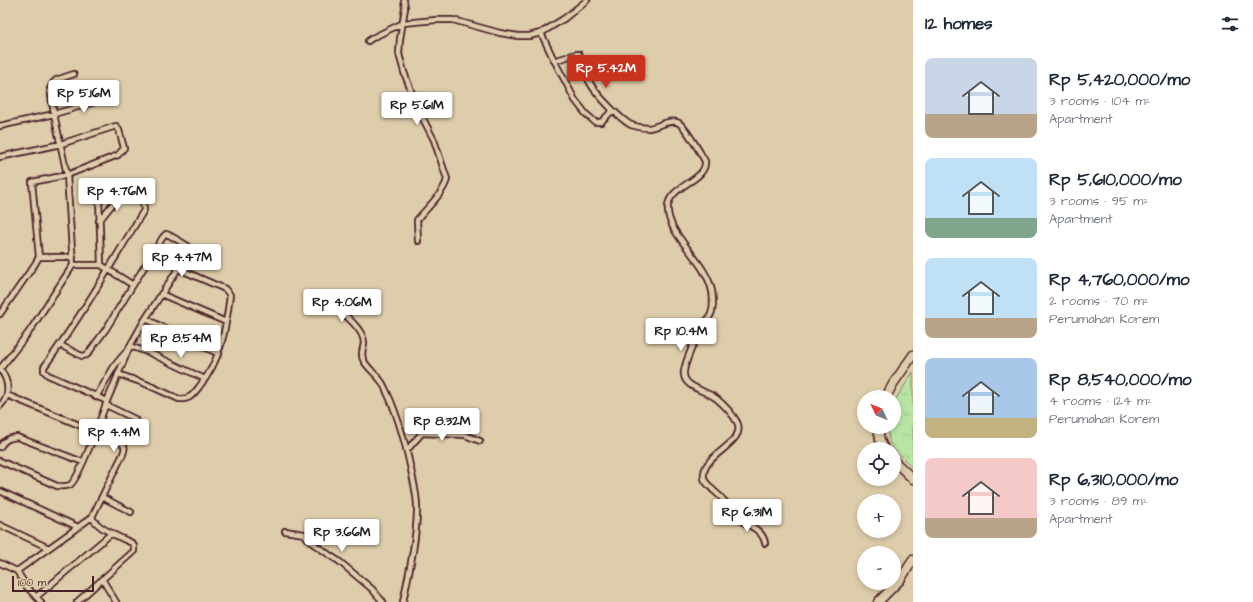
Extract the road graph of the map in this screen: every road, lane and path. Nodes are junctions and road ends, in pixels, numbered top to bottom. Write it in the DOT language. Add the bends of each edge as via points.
graph roads {
  1 [pos="404,0"];
  2 [pos="587,0"];
  3 [pos="403,23"];
  4 [pos="541,33"];
  5 [pos="368,41"];
  6 [pos="554,60"];
  7 [pos="74,74"];
  8 [pos="109,98"];
  9 [pos="613,110"];
  10 [pos="54,114"];
  11 [pos="0,126"];
  12 [pos="61,144"];
  13 [pos="0,157"];
  14 [pos="67,175"];
  15 [pos="122,189"];
  16 [pos="138,196"];
  17 [pos="99,221"];
  18 [pos="418,241"];
  19 [pos="189,252"];
  20 [pos="39,257"];
  21 [pos="73,257"];
  22 [pos="206,257"];
  23 [pos="73,265"];
  24 [pos="101,265"];
  25 [pos="109,269"];
  26 [pos="179,269"];
  27 [pos="133,285"];
  28 [pos="162,294"];
  29 [pos="334,308"];
  30 [pos="0,314"];
  31 [pos="146,319"];
  32 [pos="226,322"];
  33 [pos="60,345"];
  34 [pos="129,347"];
  35 [pos="219,354"];
  36 [pos="913,355"];
  37 [pos="0,369"];
  38 [pos="118,374"];
  39 [pos="205,379"];
  40 [pos="890,390"];
  41 [pos="7,395"];
  42 [pos="96,397"];
  43 [pos="106,403"];
  44 [pos="0,406"];
  45 [pos="460,414"];
  46 [pos="135,419"];
  47 [pos="95,432"];
  48 [pos="422,433"];
  49 [pos="480,441"];
  50 [pos="0,447"];
  51 [pos="407,450"];
  52 [pos="0,461"];
  53 [pos="83,462"];
  54 [pos="901,468"];
  55 [pos="913,479"];
  56 [pos="0,491"];
  57 [pos="102,497"];
  58 [pos="131,512"];
  59 [pos="92,517"];
  60 [pos="0,525"];
  61 [pos="78,527"];
  62 [pos="285,531"];
  63 [pos="112,533"];
  64 [pos="765,543"];
  65 [pos="50,548"];
  66 [pos="913,560"];
  67 [pos="0,563"];
  68 [pos="17,571"];
  69 [pos="102,579"];
  70 [pos="36,597"];
  71 [pos="83,597"];
  72 [pos="41,602"];
  73 [pos="77,602"];
  74 [pos="86,602"];
  75 [pos="116,602"];
  76 [pos="383,602"];
  77 [pos="403,602"];
  78 [pos="878,602"];
  1 -- 3 [label="street" via="406,8"];
  2 -- 4 [label="street"];
  3 -- 4 [label="street" via="453,20 500,33 529,36"];
  3 -- 5 [label="street"];
  3 -- 18 [label="street" via="399,54 404,72 418,109 434,140 447,180 441,192 417,220"];
  4 -- 6 [label="street"];
  6 -- 9 [label="street" via="579,54 590,82"];
  6 -- 9 [label="street" via="574,100 595,122 601,122"];
  7 -- 10 [label="street" via="56,80 51,85"];
  8 -- 10 [label="street"];
  9 -- 64 [label="street" via="638,127 649,128 673,121 678,123 685,129 705,161 706,166 703,170 675,193 668,205 672,225 707,276 713,301 710,316 688,357 684,376 690,385 717,399 737,422 735,438 710,460 705,468 704,477 738,518 761,533"];
  10 -- 11 [label="street"];
  10 -- 12 [label="street"];
  12 -- 13 [label="street"];
  12 -- 14 [label="street"];
  12 -- 14 [label="street" via="116,126 124,148 118,155"];
  14 -- 20 [label="street" via="32,182"];
  14 -- 21 [label="street"];
  15 -- 16 [label="street"];
  15 -- 16 [label="street" via="131,183 135,184"];
  15 -- 17 [label="street"];
  15 -- 17 [label="street" via="103,193 99,197"];
  16 -- 25 [label="street" via="143,202 144,210"];
  17 -- 24 [label="street"];
  19 -- 22 [label="street" via="202,258"];
  19 -- 26 [label="street"];
  19 -- 27 [label="street" via="188,246 166,234"];
  20 -- 21 [label="street"];
  20 -- 30 [label="street"];
  21 -- 23 [label="street"];
  23 -- 24 [label="street"];
  23 -- 37 [label="street" via="29,332"];
  24 -- 25 [label="street"];
  25 -- 27 [label="street"];
  25 -- 33 [label="street"];
  26 -- 28 [label="street"];
  26 -- 32 [label="street" via="227,291 230,295"];
  27 -- 33 [label="street" via="87,356"];
  28 -- 31 [label="street"];
  28 -- 32 [label="street"];
  29 -- 51 [label="street" via="345,314 364,340 362,359 377,375 389,396"];
  31 -- 34 [label="street"];
  31 -- 35 [label="street"];
  32 -- 35 [label="street"];
  33 -- 42 [label="street" via="44,368 46,374"];
  34 -- 38 [label="street"];
  34 -- 39 [label="street" via="150,353"];
  34 -- 42 [label="street" via="114,365"];
  35 -- 39 [label="street"];
  36 -- 40 [label="highway"];
  37 -- 41 [label="street" via="6,376"];
  38 -- 39 [label="street" via="184,400 193,394"];
  38 -- 43 [label="street"];
  41 -- 44 [label="street"];
  41 -- 47 [label="street"];
  42 -- 43 [label="street"];
  43 -- 46 [label="street"];
  43 -- 47 [label="street"];
  45 -- 48 [label="street" via="442,413"];
  47 -- 53 [label="street"];
  47 -- 57 [label="street" via="120,442 125,448"];
  48 -- 49 [label="street" via="469,436"];
  48 -- 51 [label="street"];
  50 -- 53 [label="street" via="7,438 17,437"];
  51 -- 77 [label="street" via="416,491 417,511 412,558"];
  52 -- 53 [label="street" via="57,486 66,486 73,482"];
  54 -- 55 [label="highway"];
  56 -- 61 [label="street"];
  57 -- 58 [label="street"];
  57 -- 59 [label="street"];
  59 -- 61 [label="street"];
  59 -- 63 [label="street" via="96,523"];
  60 -- 65 [label="street"];
  61 -- 65 [label="street"];
  62 -- 76 [label="street" via="304,534 372,589"];
  63 -- 69 [label="street" via="132,543 134,551"];
  63 -- 70 [label="street"];
  65 -- 68 [label="street"];
  66 -- 78 [label="highway" via="900,580"];
  67 -- 68 [label="street"];
  68 -- 70 [label="street"];
  69 -- 71 [label="street"];
  69 -- 75 [label="street"];
  70 -- 72 [label="street"];
  71 -- 73 [label="street"];
  71 -- 74 [label="street"];
}
